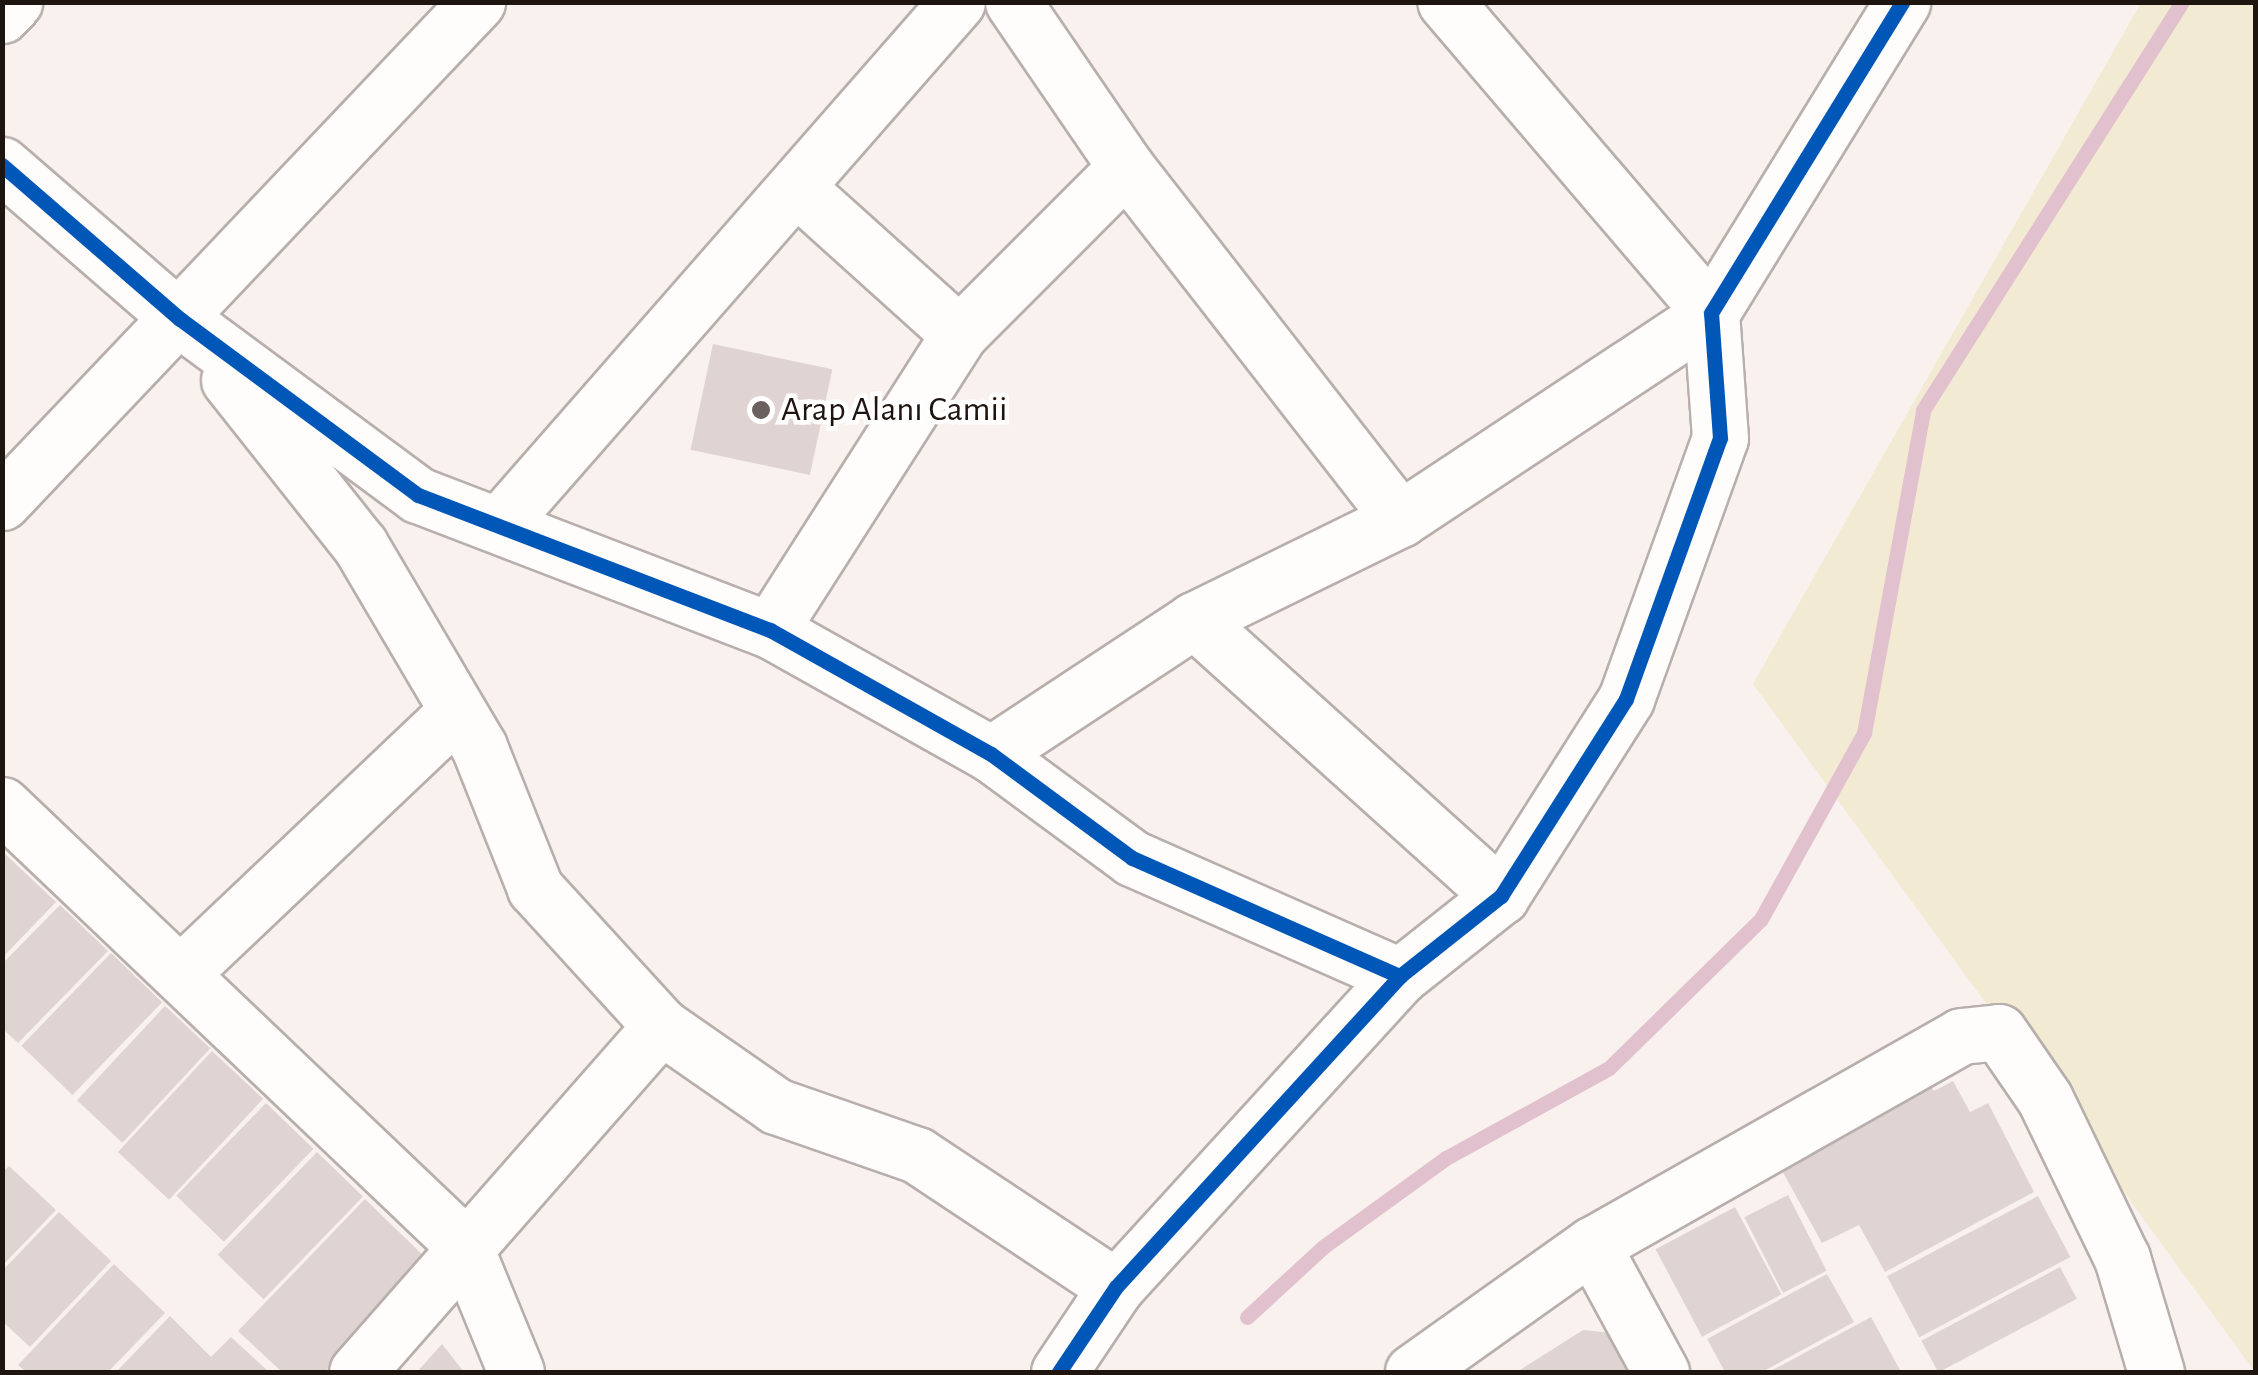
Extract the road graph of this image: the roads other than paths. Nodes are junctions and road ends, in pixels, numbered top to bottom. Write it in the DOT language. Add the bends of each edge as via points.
graph roads {
  1 [pos="14,2"];
  2 [pos="478,2"];
  3 [pos="957,2"];
  4 [pos="1013,2"];
  5 [pos="1445,2"];
  6 [pos="1902,2"];
  7 [pos="2,15"];
  8 [pos="2,165"];
  9 [pos="1126,167"];
  10 [pos="796,186"];
  11 [pos="1711,313"];
  12 [pos="180,319"];
  13 [pos="959,334"];
  14 [pos="2,502"];
  15 [pos="1400,519"];
  16 [pos="499,525"];
  17 [pos="1194,620"];
  18 [pos="770,630"];
  19 [pos="458,710"];
  20 [pos="991,754"];
  21 [pos="2,805"];
  22 [pos="1501,896"];
  23 [pos="180,974"];
  24 [pos="1400,976"];
  25 [pos="661,1026"];
  26 [pos="1592,1245"];
  27 [pos="464,1246"];
  28 [pos="1116,1287"];
  29 [pos="357,1372"];
  30 [pos="516,1372"];
  31 [pos="1059,1372"];
  32 [pos="1414,1372"];
  33 [pos="1661,1372"];
  34 [pos="2156,1372"];
  1 -- 7 [label="street"];
  2 -- 12 [label="street"];
  3 -- 10 [label="street"];
  4 -- 9 [label="street"];
  5 -- 11 [label="street"];
  6 -- 11 [label="street"];
  8 -- 12 [label="street"];
  9 -- 13 [label="street"];
  9 -- 15 [label="street"];
  10 -- 13 [label="street"];
  10 -- 16 [label="street"];
  11 -- 15 [label="street"];
  11 -- 22 [label="street" via="1720,438 1700,494 1626,699"];
  12 -- 14 [label="street"];
  12 -- 16 [label="street" via="418,496"];
  12 -- 19 [label="street" via="360,546"];
  13 -- 18 [label="street"];
  15 -- 17 [label="street"];
  16 -- 18 [label="street"];
  17 -- 20 [label="street"];
  17 -- 22 [label="street"];
  18 -- 20 [label="street"];
  19 -- 23 [label="street"];
  19 -- 25 [label="street" via="535,888"];
  20 -- 24 [label="street" via="1132,858"];
  21 -- 23 [label="street"];
  22 -- 24 [label="street"];
  23 -- 27 [label="street"];
  24 -- 28 [label="street"];
  25 -- 27 [label="street"];
  25 -- 28 [label="street" via="776,1106 917,1155"];
  26 -- 32 [label="street"];
  26 -- 33 [label="street"];
  26 -- 34 [label="street" via="1961,1036 1999,1032 2045,1098 2122,1258"];
  27 -- 29 [label="street"];
  27 -- 30 [label="street"];
  28 -- 31 [label="street"];
}
